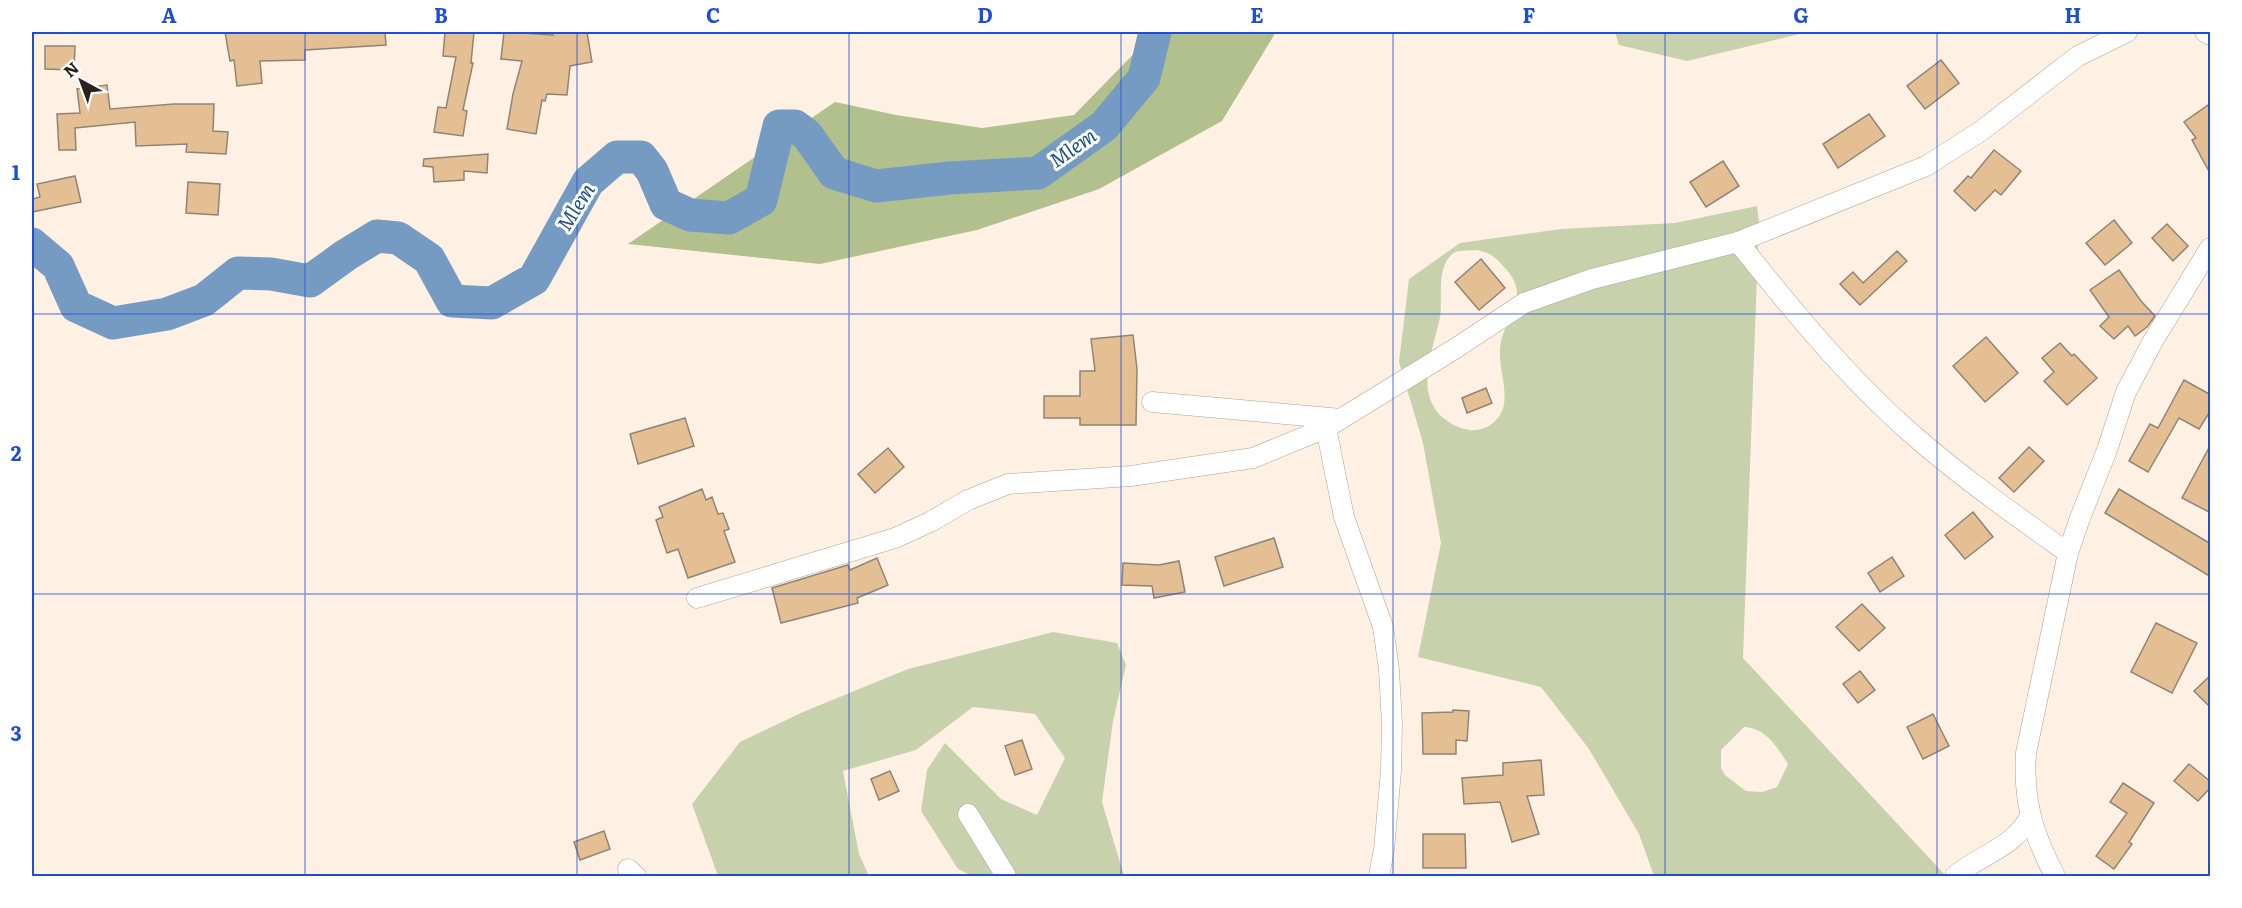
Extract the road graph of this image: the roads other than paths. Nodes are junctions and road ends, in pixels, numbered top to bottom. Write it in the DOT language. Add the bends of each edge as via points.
graph roads {
  1 [pos="2127,32"];
  2 [pos="2205,32"];
  3 [pos="2211,35"];
  4 [pos="1738,242"];
  5 [pos="2211,248"];
  6 [pos="1152,402"];
  7 [pos="1333,424"];
  8 [pos="2068,553"];
  9 [pos="698,598"];
  10 [pos="968,814"];
  11 [pos="2030,817"];
  12 [pos="1006,876"];
  13 [pos="1379,876"];
  14 [pos="1955,876"];
  15 [pos="2055,876"];
  1 -- 4 [label="street" via="2078,56 1981,131 1926,166"];
  2 -- 3 [label="street"];
  4 -- 7 [label="street" via="1592,279 1524,303"];
  4 -- 8 [label="street" via="1801,321 1912,434"];
  5 -- 8 [label="street" via="2126,392"];
  6 -- 7 [label="street"];
  7 -- 9 [label="street" via="1253,458 1131,476 1008,484 895,538"];
  7 -- 13 [label="street" via="1344,517 1383,627 1389,670 1391,771"];
  8 -- 11 [label="street" via="2026,753"];
  10 -- 12 [label="street"];
  11 -- 14 [label="street" via="2008,843"];
  11 -- 15 [label="street"];
}
